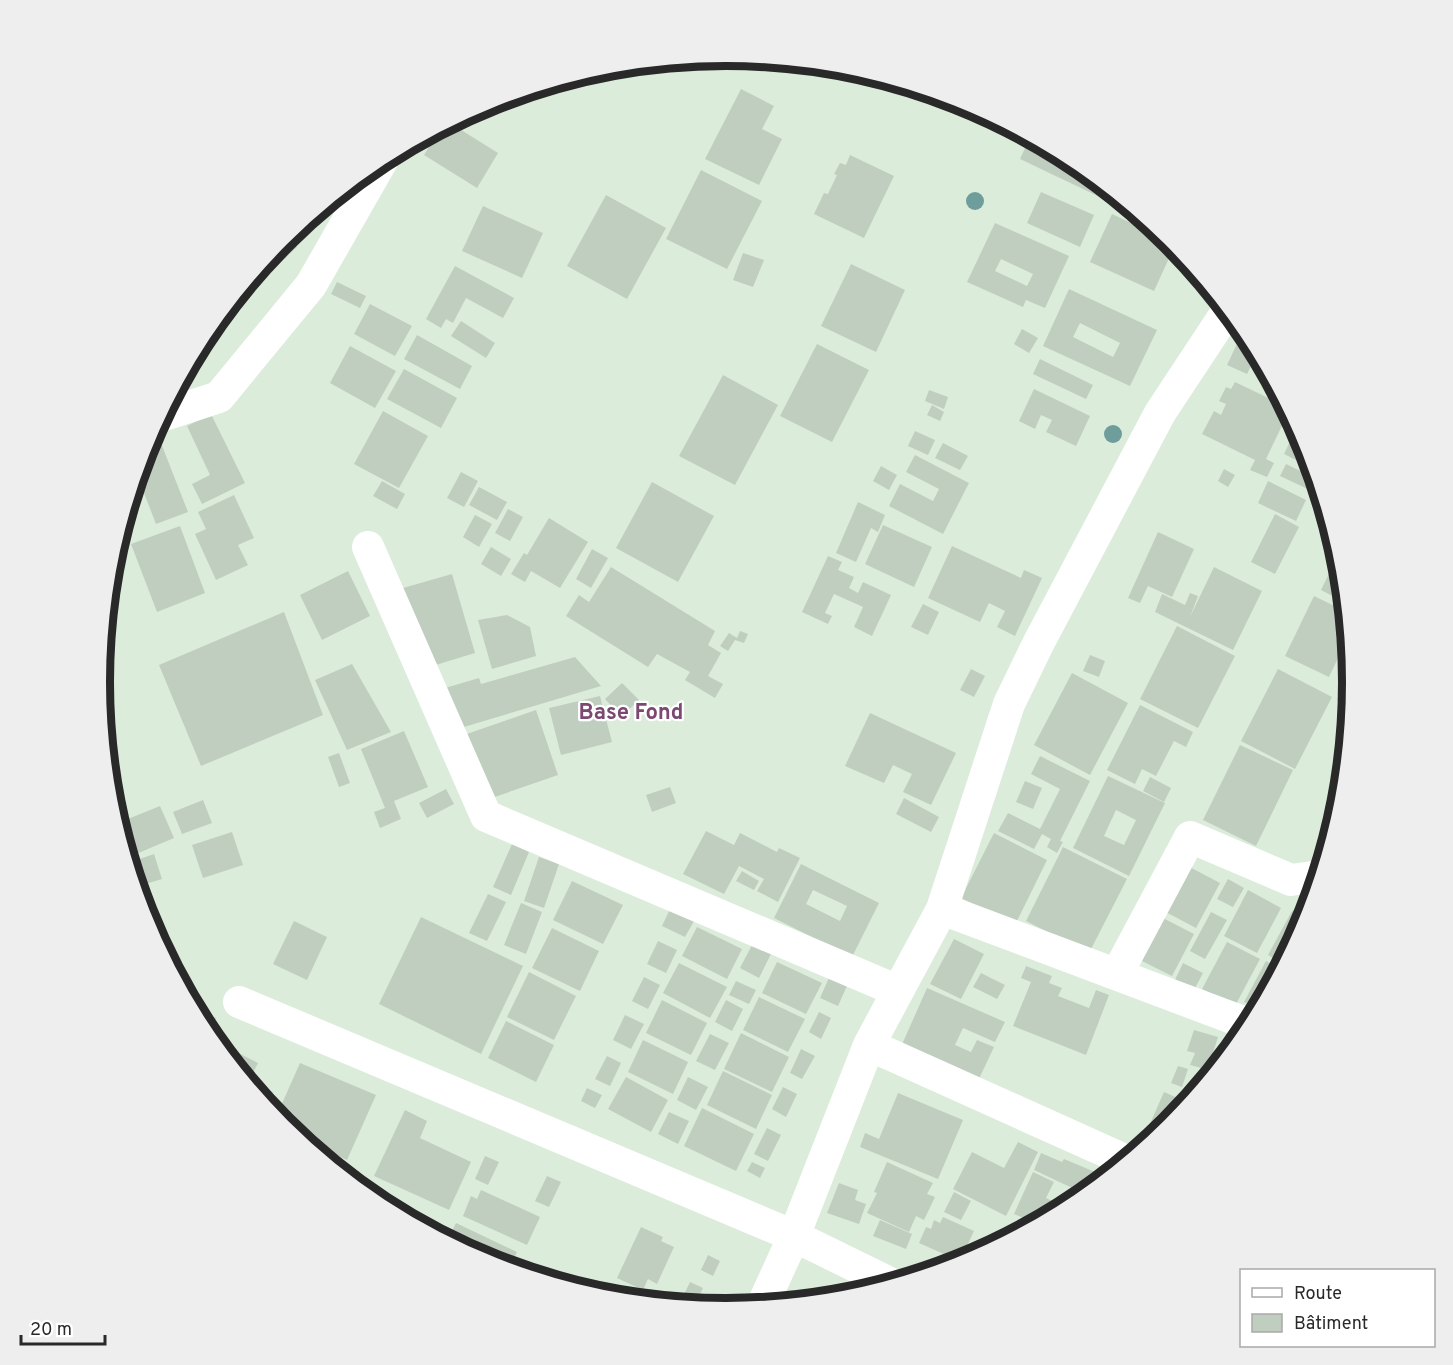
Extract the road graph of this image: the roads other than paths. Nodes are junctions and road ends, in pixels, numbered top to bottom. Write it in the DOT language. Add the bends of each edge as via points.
graph roads {
  1 [pos="372,178"];
  2 [pos="1223,317"];
  3 [pos="173,412"];
  4 [pos="368,547"];
  5 [pos="1311,877"];
  6 [pos="942,909"];
  7 [pos="1117,975"];
  8 [pos="898,991"];
  9 [pos="239,1002"];
  10 [pos="1242,1021"];
  11 [pos="869,1045"];
  12 [pos="1119,1158"];
  13 [pos="794,1236"];
  14 [pos="882,1279"];
  15 [pos="766,1298"];
  1 -- 3 [label="street" via="311,285 219,397"];
  2 -- 6 [label="street" via="1160,413 1009,704"];
  4 -- 8 [label="street" via="486,816"];
  5 -- 7 [label="street" via="1291,880 1190,837"];
  6 -- 7 [label="street"];
  6 -- 8 [label="street"];
  7 -- 10 [label="street"];
  8 -- 11 [label="street"];
  9 -- 13 [label="street"];
  11 -- 12 [label="street"];
  11 -- 13 [label="street"];
  13 -- 14 [label="street"];
  13 -- 15 [label="street"];
}
